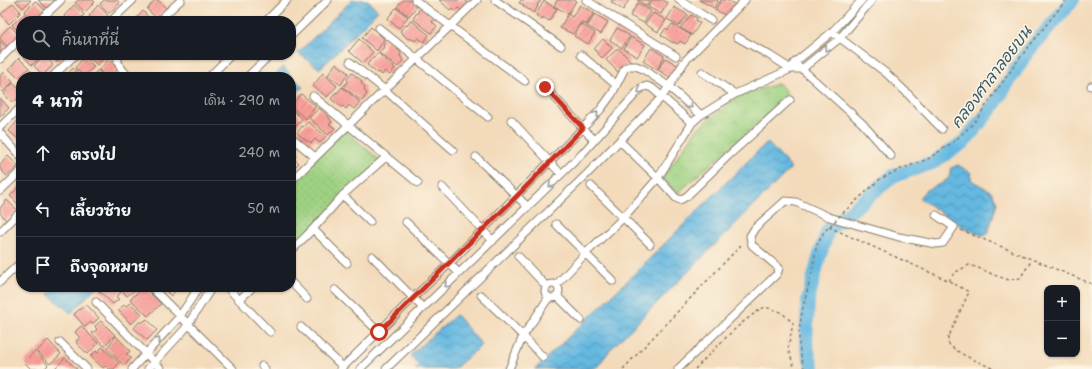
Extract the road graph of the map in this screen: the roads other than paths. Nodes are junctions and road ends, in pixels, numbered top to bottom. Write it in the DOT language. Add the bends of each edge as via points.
graph roads {
  1 [pos="61,0"];
  2 [pos="133,0"];
  3 [pos="181,0"];
  4 [pos="287,0"];
  5 [pos="328,0"];
  6 [pos="415,0"];
  7 [pos="477,0"];
  8 [pos="495,0"];
  9 [pos="586,0"];
  10 [pos="679,0"];
  11 [pos="745,0"];
  12 [pos="862,0"];
  13 [pos="872,0"];
  14 [pos="44,16"];
  15 [pos="116,16"];
  16 [pos="163,16"];
  17 [pos="271,16"];
  18 [pos="711,20"];
  19 [pos="450,26"];
  20 [pos="379,28"];
  21 [pos="296,31"];
  22 [pos="832,32"];
  23 [pos="738,37"];
  24 [pos="840,38"];
  25 [pos="16,43"];
  26 [pos="560,46"];
  27 [pos="580,55"];
  28 [pos="676,56"];
  29 [pos="0,59"];
  30 [pos="416,59"];
  31 [pos="70,60"];
  32 [pos="117,60"];
  33 [pos="226,60"];
  34 [pos="265,60"];
  35 [pos="350,62"];
  36 [pos="792,66"];
  37 [pos="802,69"];
  38 [pos="57,72"];
  39 [pos="125,72"];
  40 [pos="214,72"];
  41 [pos="252,72"];
  42 [pos="702,72"];
  43 [pos="525,81"];
  44 [pos="616,85"];
  45 [pos="668,86"];
  46 [pos="545,87"];
  47 [pos="385,90"];
  48 [pos="735,94"];
  49 [pos="313,96"];
  50 [pos="662,97"];
  51 [pos="790,100"];
  52 [pos="16,112"];
  53 [pos="701,115"];
  54 [pos="488,116"];
  55 [pos="511,120"];
  56 [pos="692,123"];
  57 [pos="348,126"];
  58 [pos="0,127"];
  59 [pos="583,128"];
  60 [pos="942,129"];
  61 [pos="0,133"];
  62 [pos="594,140"];
  63 [pos="296,141"];
  64 [pos="623,144"];
  65 [pos="453,150"];
  66 [pos="16,151"];
  67 [pos="891,156"];
  68 [pos="315,157"];
  69 [pos="386,157"];
  70 [pos="476,157"];
  71 [pos="550,162"];
  72 [pos="561,174"];
  73 [pos="16,175"];
  74 [pos="296,176"];
  75 [pos="658,178"];
  76 [pos="418,183"];
  77 [pos="591,186"];
  78 [pos="442,187"];
  79 [pos="0,191"];
  80 [pos="343,195"];
  81 [pos="516,197"];
  82 [pos="528,207"];
  83 [pos="936,215"];
  84 [pos="16,216"];
  85 [pos="623,218"];
  86 [pos="370,222"];
  87 [pos="406,222"];
  88 [pos="556,224"];
  89 [pos="313,229"];
  90 [pos="482,230"];
  91 [pos="0,232"];
  92 [pos="493,241"];
  93 [pos="650,244"];
  94 [pos="296,246"];
  95 [pos="586,253"];
  96 [pos="372,256"];
  97 [pos="518,256"];
  98 [pos="347,263"];
  99 [pos="449,264"];
  100 [pos="16,267"];
  101 [pos="459,273"];
  102 [pos="613,280"];
  103 [pos="0,282"];
  104 [pos="556,285"];
  105 [pos="296,287"];
  106 [pos="547,287"];
  107 [pos="335,290"];
  108 [pos="156,292"];
  109 [pos="196,292"];
  110 [pos="209,292"];
  111 [pos="232,292"];
  112 [pos="248,292"];
  113 [pos="480,295"];
  114 [pos="557,296"];
  115 [pos="549,297"];
  116 [pos="413,298"];
  117 [pos="307,299"];
  118 [pos="239,300"];
  119 [pos="96,302"];
  120 [pos="423,308"];
  121 [pos="180,316"];
  122 [pos="581,320"];
  123 [pos="188,324"];
  124 [pos="301,327"];
  125 [pos="270,332"];
  126 [pos="379,332"];
  127 [pos="523,336"];
  128 [pos="60,342"];
  129 [pos="146,354"];
  130 [pos="543,357"];
  131 [pos="154,362"];
  132 [pos="342,368"];
  133 [pos="87,369"];
  134 [pos="132,369"];
  135 [pos="148,369"];
  136 [pos="161,369"];
  137 [pos="233,369"];
  138 [pos="360,369"];
  139 [pos="386,369"];
  140 [pos="509,369"];
  141 [pos="678,369"];
  1 -- 14 [label="street"];
  2 -- 15 [label="street"];
  3 -- 16 [label="street"];
  4 -- 17 [label="street"];
  5 -- 21 [label="street"];
  6 -- 19 [label="street"];
  7 -- 19 [label="street"];
  8 -- 26 [label="street"];
  9 -- 28 [label="street"];
  10 -- 18 [label="street"];
  11 -- 45 [label="street" via="686,61"];
  12 -- 22 [label="street"];
  13 -- 24 [label="street"];
  19 -- 30 [label="street"];
  19 -- 43 [label="street"];
  20 -- 30 [label="street"];
  22 -- 24 [label="street"];
  22 -- 36 [label="street"];
  23 -- 36 [label="street"];
  24 -- 37 [label="street, one-way"];
  24 -- 60 [label="street" via="886,73"];
  25 -- 29 [label="street"];
  27 -- 44 [label="street"];
  30 -- 47 [label="street"];
  30 -- 54 [label="street"];
  31 -- 38 [label="street"];
  32 -- 39 [label="street"];
  33 -- 40 [label="street"];
  34 -- 41 [label="street"];
  35 -- 47 [label="street"];
  36 -- 37 [label="street"];
  36 -- 48 [label="street"];
  37 -- 67 [label="street" via="862,123"];
  42 -- 48 [label="street"];
  44 -- 45 [label="street" via="625,68 636,66"];
  59 -- 44 [label="street, one-way" via="612,94"];
  45 -- 50 [label="street"];
  45 -- 53 [label="street, one-way"];
  46 -- 59 [label="street"];
  47 -- 57 [label="street"];
  47 -- 65 [label="street"];
  48 -- 53 [label="street"];
  49 -- 57 [label="street"];
  50 -- 56 [label="street"];
  50 -- 62 [label="street, one-way" via="652,88 641,88"];
  50 -- 139 [label="street" via="588,173"];
  51 -- 75 [label="street" via="687,196 680,200 676,198"];
  52 -- 58 [label="street"];
  53 -- 56 [label="street"];
  55 -- 71 [label="street"];
  56 -- 75 [label="street"];
  57 -- 68 [label="street"];
  57 -- 69 [label="street"];
  59 -- 62 [label="street"];
  59 -- 71 [label="street"];
  61 -- 66 [label="street"];
  62 -- 72 [label="street"];
  63 -- 68 [label="street"];
  64 -- 75 [label="street"];
  68 -- 74 [label="street"];
  69 -- 76 [label="street"];
  69 -- 80 [label="street"];
  70 -- 81 [label="street"];
  71 -- 72 [label="street"];
  71 -- 81 [label="street"];
  72 -- 82 [label="street, one-way"];
  73 -- 79 [label="street"];
  75 -- 85 [label="street"];
  77 -- 85 [label="street"];
  78 -- 90 [label="street"];
  80 -- 86 [label="street"];
  80 -- 89 [label="street"];
  81 -- 82 [label="street"];
  81 -- 90 [label="street"];
  82 -- 92 [label="street"];
  83 -- 141 [label="street" via="954,227 943,242 936,244 899,237 829,217 796,202 785,202 755,228 750,236 752,245 779,268 777,274"];
  84 -- 91 [label="street"];
  85 -- 93 [label="street"];
  85 -- 95 [label="street"];
  87 -- 99 [label="street"];
  88 -- 95 [label="street"];
  89 -- 94 [label="street"];
  89 -- 98 [label="street"];
  90 -- 92 [label="street"];
  90 -- 99 [label="street"];
  92 -- 101 [label="street"];
  95 -- 102 [label="street"];
  95 -- 104 [label="street"];
  96 -- 116 [label="street"];
  97 -- 106 [label="street"];
  99 -- 101 [label="street"];
  99 -- 116 [label="street"];
  100 -- 103 [label="street"];
  101 -- 120 [label="street, one-way"];
  104 -- 106 [label="street"];
  104 -- 114 [label="street" via="559,290"];
  105 -- 117 [label="street"];
  106 -- 115 [label="street"];
  107 -- 126 [label="street"];
  108 -- 121 [label="street"];
  109 -- 121 [label="street"];
  110 -- 123 [label="street"];
  111 -- 118 [label="street"];
  112 -- 118 [label="street"];
  113 -- 127 [label="street"];
  114 -- 115 [label="street"];
  114 -- 122 [label="street"];
  115 -- 127 [label="street"];
  116 -- 120 [label="street"];
  116 -- 126 [label="street"];
  118 -- 125 [label="street"];
  119 -- 129 [label="street"];
  120 -- 138 [label="street"];
  121 -- 123 [label="street"];
  129 -- 121 [label="street, one-way"];
  123 -- 131 [label="street"];
  123 -- 137 [label="street"];
  124 -- 132 [label="street"];
  126 -- 132 [label="street"];
  127 -- 130 [label="street"];
  127 -- 140 [label="street"];
  128 -- 133 [label="street"];
  129 -- 131 [label="street"];
  129 -- 134 [label="street"];
  131 -- 135 [label="street"];
  131 -- 136 [label="street"];
}
